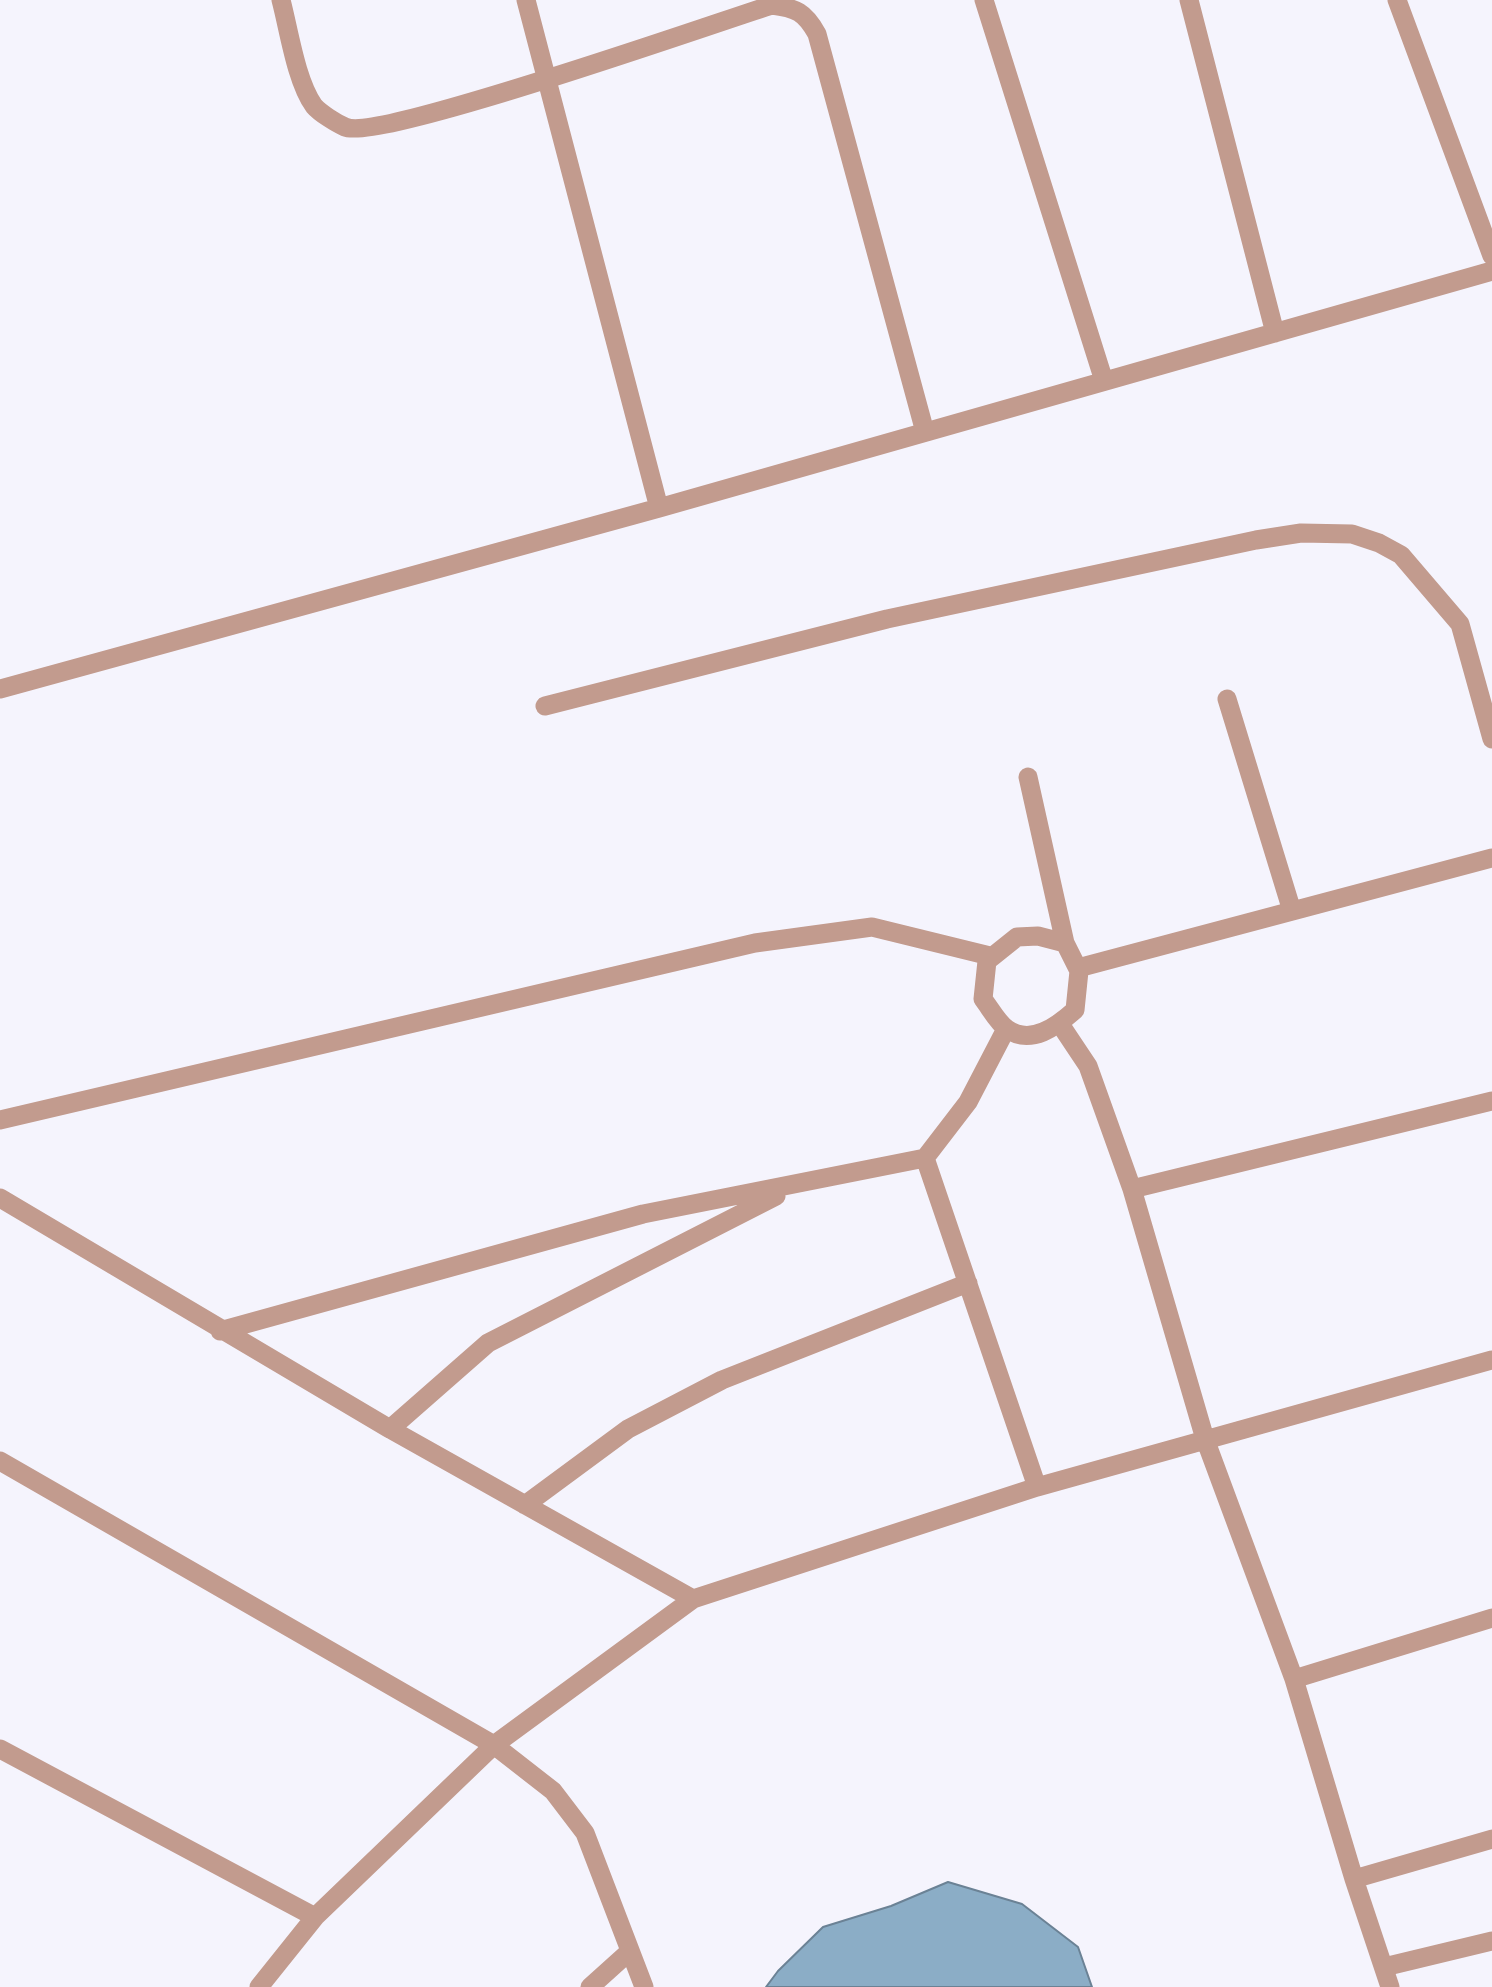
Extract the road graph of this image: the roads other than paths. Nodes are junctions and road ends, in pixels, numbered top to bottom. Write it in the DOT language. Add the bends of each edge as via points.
graph roads {
  1 [pos="281,0"];
  2 [pos="526,0"];
  3 [pos="984,0"];
  4 [pos="1189,0"];
  5 [pos="1397,0"];
  6 [pos="547,80"];
  7 [pos="1492,256"];
  8 [pos="1492,271"];
  9 [pos="1275,333"];
  10 [pos="1104,381"];
  11 [pos="925,432"];
  12 [pos="659,508"];
  13 [pos="0,688"];
  14 [pos="1227,699"];
  15 [pos="545,706"];
  16 [pos="1492,739"];
  17 [pos="1028,777"];
  18 [pos="1492,858"];
  19 [pos="1292,911"];
  20 [pos="1065,943"];
  21 [pos="990,956"];
  22 [pos="1078,968"];
  23 [pos="1060,1024"];
  24 [pos="1006,1029"];
  25 [pos="1492,1101"];
  26 [pos="0,1120"];
  27 [pos="925,1158"];
  28 [pos="795,1186"];
  29 [pos="1132,1189"];
  30 [pos="0,1198"];
  31 [pos="968,1283"];
  32 [pos="220,1331"];
  33 [pos="1492,1360"];
  34 [pos="390,1429"];
  35 [pos="1205,1439"];
  36 [pos="0,1461"];
  37 [pos="1037,1487"];
  38 [pos="525,1505"];
  39 [pos="693,1599"];
  40 [pos="1492,1618"];
  41 [pos="1294,1679"];
  42 [pos="494,1745"];
  43 [pos="0,1749"];
  44 [pos="1492,1839"];
  45 [pos="1354,1880"];
  46 [pos="315,1917"];
  47 [pos="1492,1941"];
  48 [pos="630,1951"];
  49 [pos="1384,1967"];
  50 [pos="259,1987"];
  51 [pos="590,1987"];
  52 [pos="644,1987"];
  53 [pos="1390,1987"];
  1 -- 6 [label="street" via="304,86 315,108 347,128 377,127"];
  2 -- 6 [label="street"];
  3 -- 10 [label="street"];
  4 -- 9 [label="street"];
  5 -- 7 [label="street"];
  6 -- 11 [label="street" via="772,5 795,8 808,16 817,34"];
  6 -- 12 [label="street"];
  8 -- 9 [label="street"];
  9 -- 10 [label="street"];
  10 -- 11 [label="street"];
  11 -- 12 [label="street"];
  12 -- 13 [label="street"];
  14 -- 19 [label="street"];
  15 -- 16 [label="street" via="887,619 1301,533 1352,534 1401,555 1460,624"];
  17 -- 20 [label="street"];
  18 -- 19 [label="street"];
  19 -- 22 [label="street"];
  20 -- 21 [label="street" via="1038,936 1017,937"];
  20 -- 22 [label="street"];
  21 -- 24 [label="street" via="983,999"];
  21 -- 26 [label="street" via="872,927 755,943"];
  22 -- 23 [label="street" via="1075,1010"];
  23 -- 24 [label="street" via="1045,1033"];
  23 -- 29 [label="street" via="1088,1066"];
  24 -- 27 [label="street" via="968,1102"];
  25 -- 29 [label="street"];
  27 -- 28 [label="street"];
  27 -- 31 [label="street"];
  28 -- 32 [label="street" via="643,1214"];
  28 -- 34 [label="street" via="488,1343"];
  29 -- 35 [label="street"];
  30 -- 32 [label="street"];
  31 -- 37 [label="street"];
  31 -- 38 [label="street" via="722,1380 628,1429"];
  32 -- 34 [label="street"];
  33 -- 35 [label="street"];
  34 -- 38 [label="street"];
  35 -- 37 [label="street"];
  35 -- 41 [label="street"];
  36 -- 42 [label="street"];
  37 -- 39 [label="street"];
  38 -- 39 [label="street"];
  39 -- 42 [label="street"];
  40 -- 41 [label="street"];
  41 -- 45 [label="street"];
  42 -- 46 [label="street"];
  42 -- 48 [label="street" via="553,1791 586,1833"];
  43 -- 46 [label="street"];
  44 -- 45 [label="street"];
  45 -- 49 [label="street"];
  46 -- 50 [label="street"];
  47 -- 49 [label="street"];
  48 -- 51 [label="street"];
  48 -- 52 [label="street"];
  49 -- 53 [label="street"];
}
